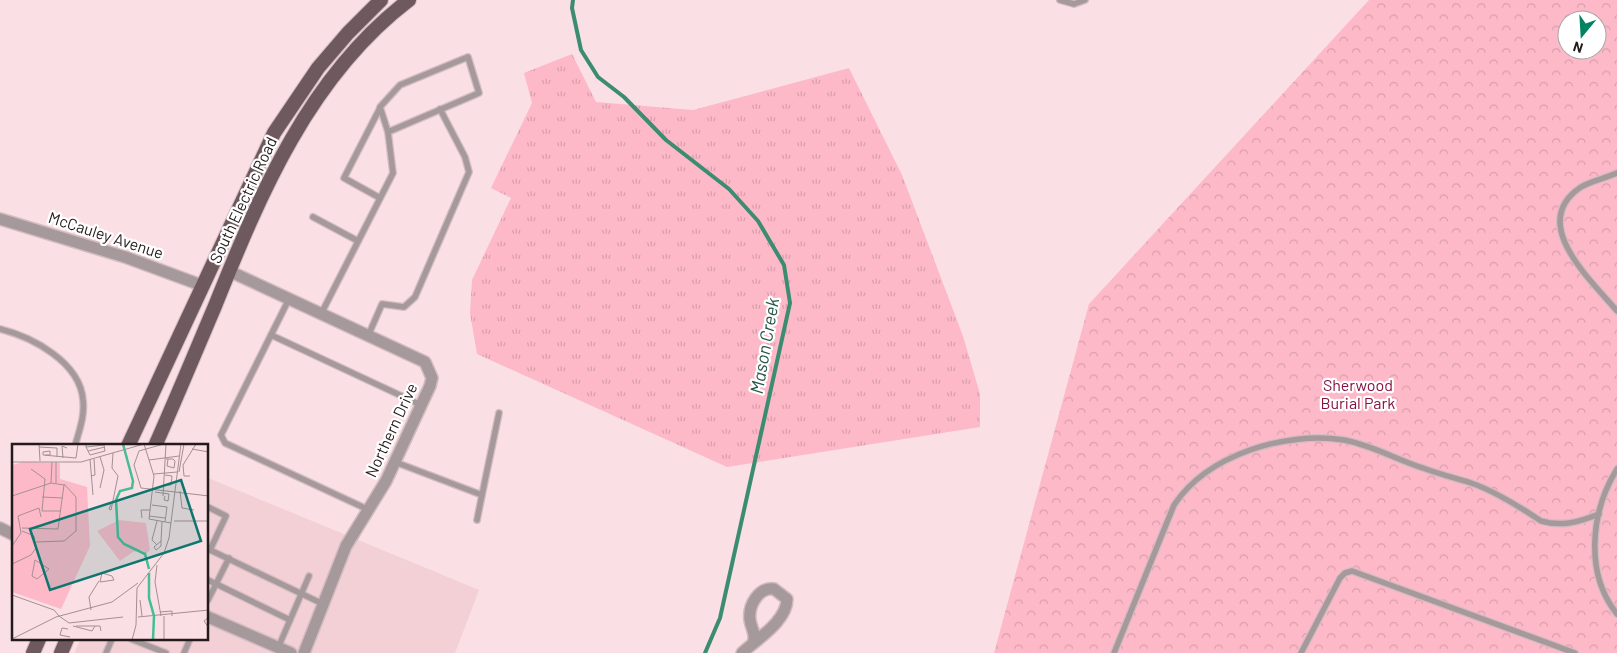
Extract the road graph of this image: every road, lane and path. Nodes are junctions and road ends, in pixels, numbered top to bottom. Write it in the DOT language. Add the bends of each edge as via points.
graph roads {
  1 [pos="381,0"];
  2 [pos="409,0"];
  3 [pos="1060,0"];
  4 [pos="1085,0"];
  5 [pos="380,108"];
  6 [pos="440,109"];
  7 [pos="388,132"];
  8 [pos="1617,173"];
  9 [pos="380,198"];
  10 [pos="313,217"];
  11 [pos="0,219"];
  12 [pos="358,241"];
  13 [pos="229,271"];
  14 [pos="201,285"];
  15 [pos="289,299"];
  16 [pos="1617,311"];
  17 [pos="321,314"];
  18 [pos="0,329"];
  19 [pos="271,335"];
  20 [pos="368,336"];
  21 [pos="421,405"];
  22 [pos="500,414"];
  23 [pos="76,444"];
  24 [pos="129,444"];
  25 [pos="156,444"];
  26 [pos="394,462"];
  27 [pos="1617,468"];
  28 [pos="482,494"];
  29 [pos="209,508"];
  30 [pos="369,510"];
  31 [pos="1599,514"];
  32 [pos="477,520"];
  33 [pos="0,528"];
  34 [pos="12,534"];
  35 [pos="209,549"];
  36 [pos="229,558"];
  37 [pos="309,576"];
  38 [pos="209,580"];
  39 [pos="216,584"];
  40 [pos="302,594"];
  41 [pos="209,598"];
  42 [pos="323,604"];
  43 [pos="1617,614"];
  44 [pos="209,617"];
  45 [pos="290,620"];
  46 [pos="38,640"];
  47 [pos="67,640"];
  48 [pos="112,640"];
  49 [pos="134,640"];
  50 [pos="190,640"];
  51 [pos="753,643"];
  52 [pos="278,648"];
  53 [pos="32,653"];
  54 [pos="61,653"];
  55 [pos="106,653"];
  56 [pos="166,653"];
  57 [pos="184,653"];
  58 [pos="291,653"];
  59 [pos="304,653"];
  60 [pos="742,653"];
  61 [pos="1114,653"];
  62 [pos="1301,653"];
  63 [pos="1575,653"];
  1 -- 14 [label="main road, South Electric Road" via="342,40 294,100 274,133"];
  2 -- 13 [label="main road, South Electric Road" via="371,33 341,66 302,120 275,167"];
  3 -- 4 [label="lane" via="1074,4"];
  5 -- 6 [label="lane" via="400,84 468,57 479,93"];
  5 -- 7 [label="lane"];
  5 -- 9 [label="lane" via="344,178"];
  6 -- 7 [label="lane"];
  6 -- 20 [label="lane" via="465,157 469,172 415,297 404,307 382,304"];
  7 -- 9 [label="lane" via="392,173"];
  8 -- 16 [label="lane" via="1586,185 1573,194 1566,203 1560,224 1565,246"];
  9 -- 12 [label="lane"];
  10 -- 12 [label="lane"];
  11 -- 14 [label="street, McCauley Avenue" via="125,256"];
  12 -- 17 [label="lane"];
  13 -- 15 [label="street, Northern Drive"];
  13 -- 25 [label="main road, South Electric Road"];
  14 -- 24 [label="main road, South Electric Road"];
  15 -- 17 [label="street, Northern Drive"];
  15 -- 19 [label="lane"];
  17 -- 20 [label="street, Northern Drive"];
  18 -- 23 [label="lane" via="33,341 76,377 84,401"];
  19 -- 21 [label="lane"];
  19 -- 30 [label="lane" via="221,435 225,444"];
  20 -- 21 [label="street, Northern Drive" via="425,362 432,378"];
  21 -- 26 [label="street, Northern Drive"];
  22 -- 28 [label="lane"];
  26 -- 28 [label="lane"];
  26 -- 30 [label="street, Northern Drive"];
  27 -- 31 [label="lane"];
  28 -- 32 [label="lane"];
  29 -- 35 [label="lane" via="226,516"];
  30 -- 42 [label="street, Northern Drive" via="346,546"];
  31 -- 43 [label="lane" via="1596,561 1606,597"];
  31 -- 61 [label="lane" via="1564,525 1552,524 1472,483 1344,440 1322,438 1265,446 1219,465 1182,492"];
  33 -- 34 [label="street"];
  35 -- 36 [label="lane"];
  36 -- 39 [label="lane"];
  36 -- 40 [label="lane"];
  37 -- 40 [label="lane"];
  38 -- 39 [label="lane"];
  39 -- 41 [label="lane"];
  39 -- 45 [label="lane"];
  40 -- 42 [label="lane"];
  40 -- 45 [label="lane"];
  42 -- 59 [label="street, Northern Drive"];
  44 -- 52 [label="street"];
  45 -- 52 [label="lane"];
  46 -- 53 [label="main road"];
  47 -- 54 [label="main road"];
  48 -- 55 [label="lane"];
  49 -- 56 [label="lane"];
  50 -- 57 [label="lane"];
  51 -- 51 [label="street" via="756,638 749,617 755,598 763,590 774,589 787,599 787,607 782,616"];
  51 -- 60 [label="street"];
  52 -- 58 [label="street"];
  62 -- 63 [label="lane" via="1340,578 1352,571"];
}
